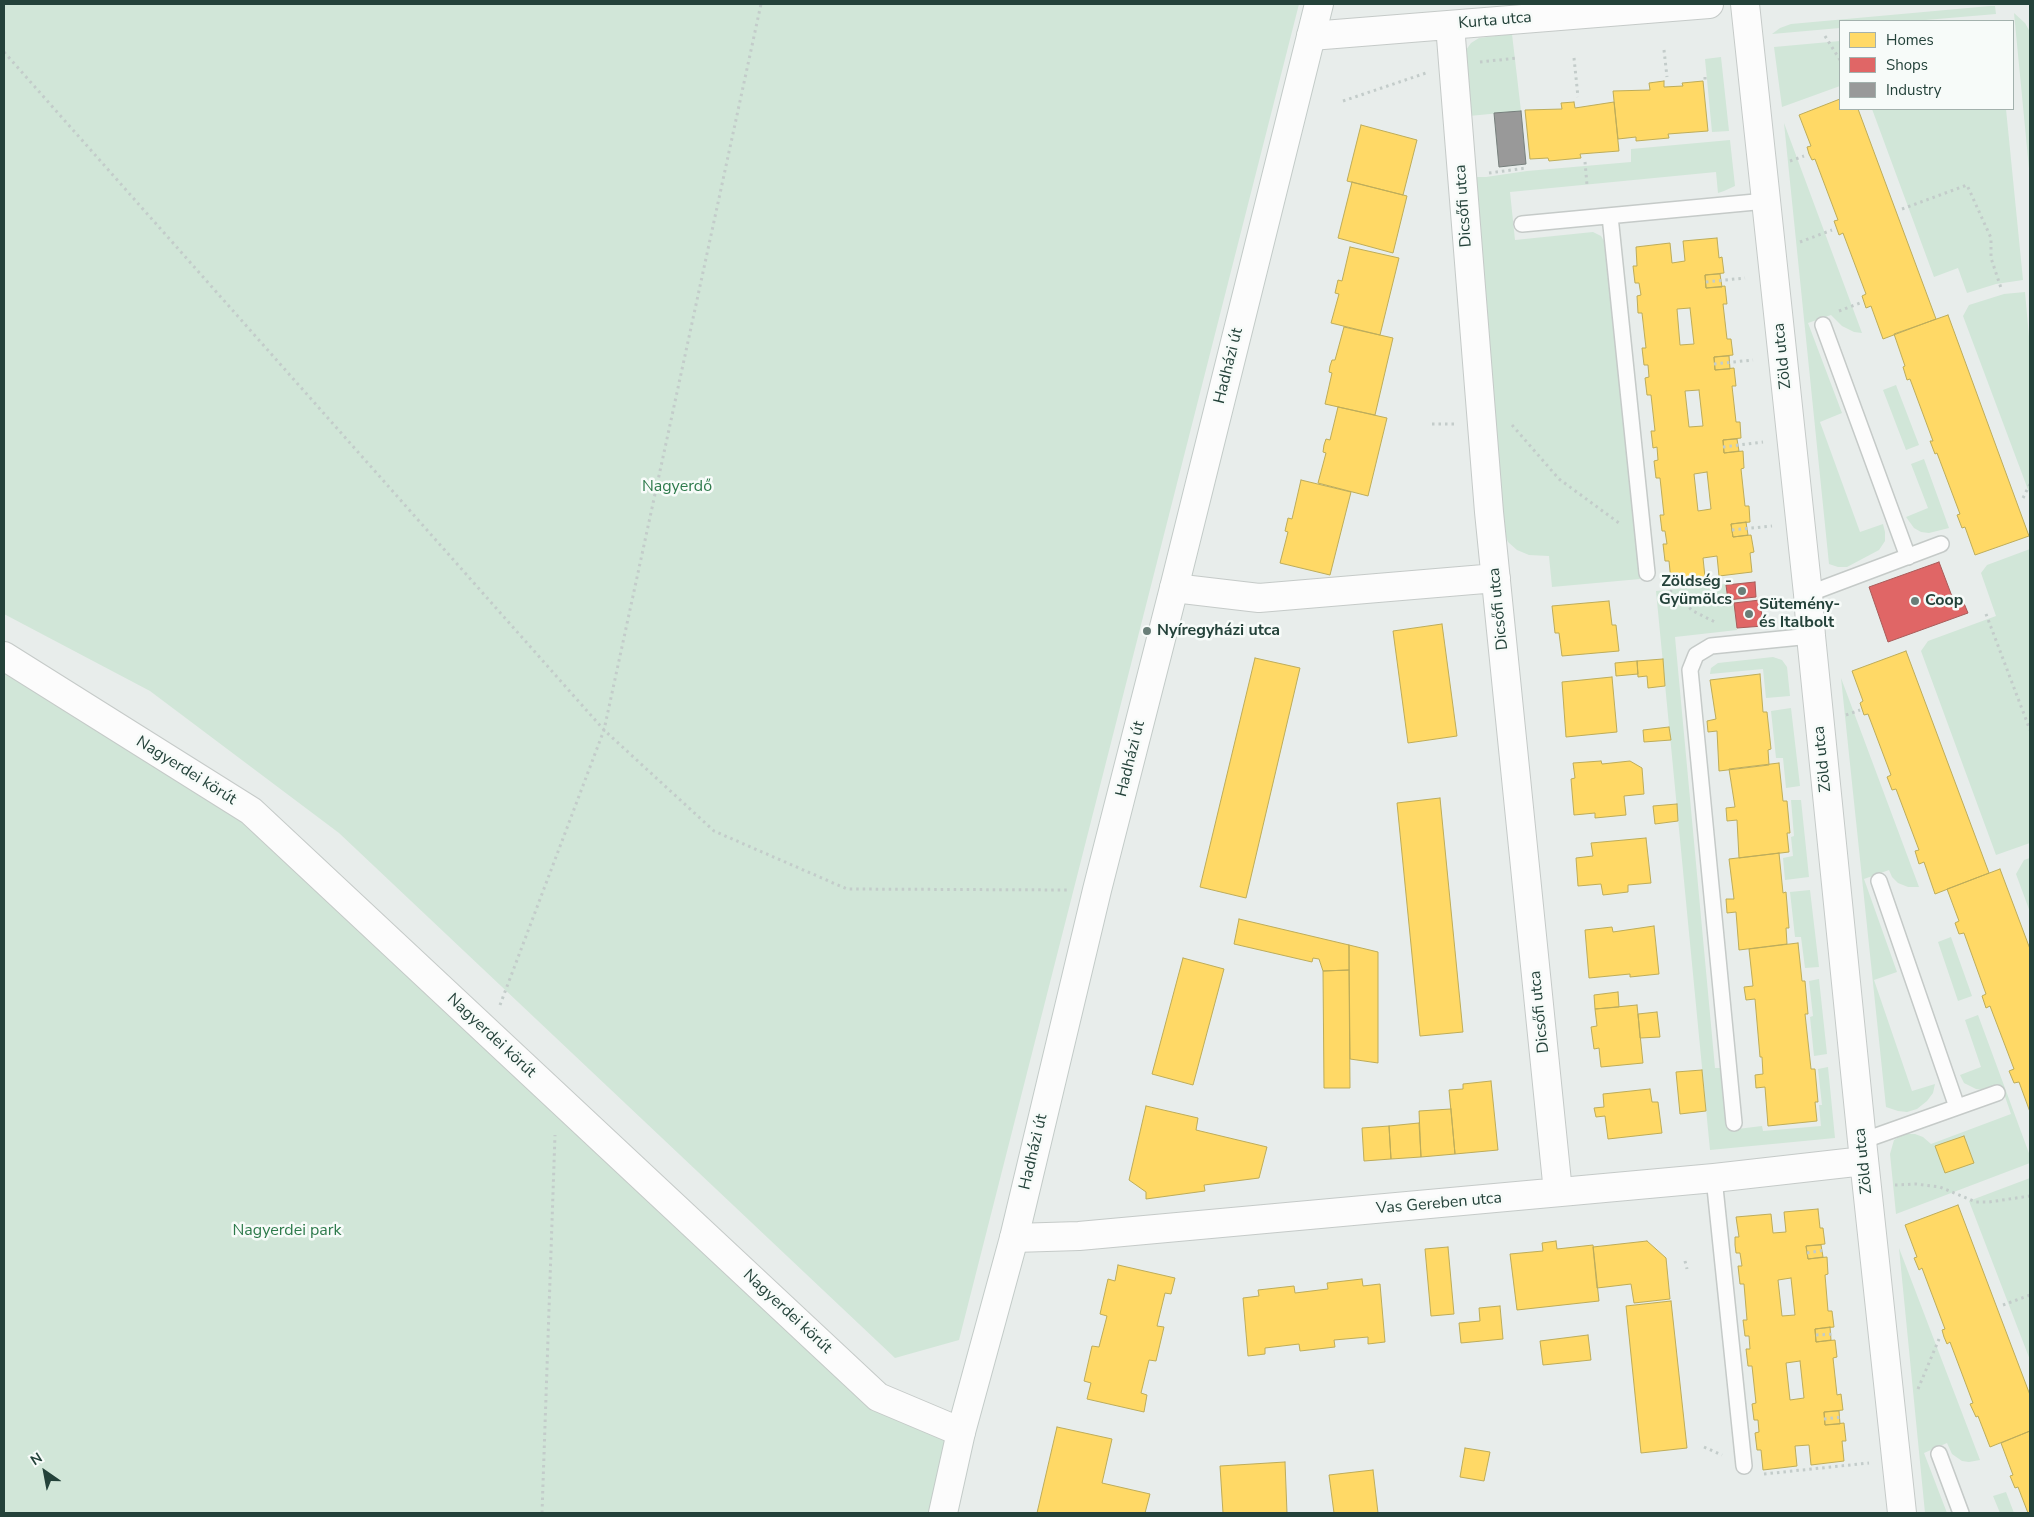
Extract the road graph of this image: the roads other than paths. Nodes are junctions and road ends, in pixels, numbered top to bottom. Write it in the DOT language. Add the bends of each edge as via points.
graph roads {
  1 [pos="1318,4"];
  2 [pos="1708,4"];
  3 [pos="1745,4"];
  4 [pos="1450,25"];
  5 [pos="1311,36"];
  6 [pos="1766,201"];
  7 [pos="1610,216"];
  8 [pos="1522,224"];
  9 [pos="1823,325"];
  10 [pos="1942,544"];
  11 [pos="1908,557"];
  12 [pos="1647,573"];
  13 [pos="1496,578"];
  14 [pos="1174,588"];
  15 [pos="1808,594"];
  16 [pos="1811,636"];
  17 [pos="4,656"];
  18 [pos="1879,881"];
  19 [pos="1997,1093"];
  20 [pos="1956,1107"];
  21 [pos="1734,1123"];
  22 [pos="1863,1151"];
  23 [pos="1714,1178"];
  24 [pos="1558,1192"];
  25 [pos="1014,1238"];
  26 [pos="961,1432"];
  27 [pos="1939,1454"];
  28 [pos="1744,1466"];
  29 [pos="943,1513"];
  30 [pos="1902,1513"];
  31 [pos="1961,1513"];
  1 -- 5 [label="street, Hadházi út"];
  2 -- 4 [label="street, Kurta utca"];
  3 -- 6 [label="street, Zöld utca"];
  4 -- 5 [label="street, Kurta utca"];
  4 -- 13 [label="street, Dicsőfi utca"];
  5 -- 14 [label="street, Hadházi út"];
  6 -- 7 [label="lane"];
  6 -- 15 [label="street, Zöld utca"];
  7 -- 8 [label="lane"];
  7 -- 12 [label="lane"];
  9 -- 11 [label="lane"];
  10 -- 11 [label="lane"];
  11 -- 15 [label="lane"];
  13 -- 14 [label="street" via="1259,598"];
  13 -- 24 [label="street, Dicsőfi utca"];
  14 -- 25 [label="street, Hadházi út" via="1097,890"];
  15 -- 16 [label="street, Zöld utca"];
  16 -- 21 [label="lane" via="1711,646 1700,651 1691,664"];
  16 -- 22 [label="street, Zöld utca"];
  17 -- 26 [label="street, Nagyerdei körút" via="251,812 878,1397"];
  18 -- 20 [label="lane"];
  19 -- 20 [label="lane"];
  20 -- 22 [label="lane"];
  22 -- 23 [label="street, Vas Gereben utca"];
  22 -- 30 [label="street, Zöld utca"];
  23 -- 24 [label="street, Vas Gereben utca"];
  23 -- 28 [label="lane"];
  24 -- 25 [label="street, Vas Gereben utca" via="1079,1236"];
  25 -- 26 [label="street, Hadházi út"];
  26 -- 29 [label="street, Hadházi út"];
  27 -- 31 [label="lane"];
}
